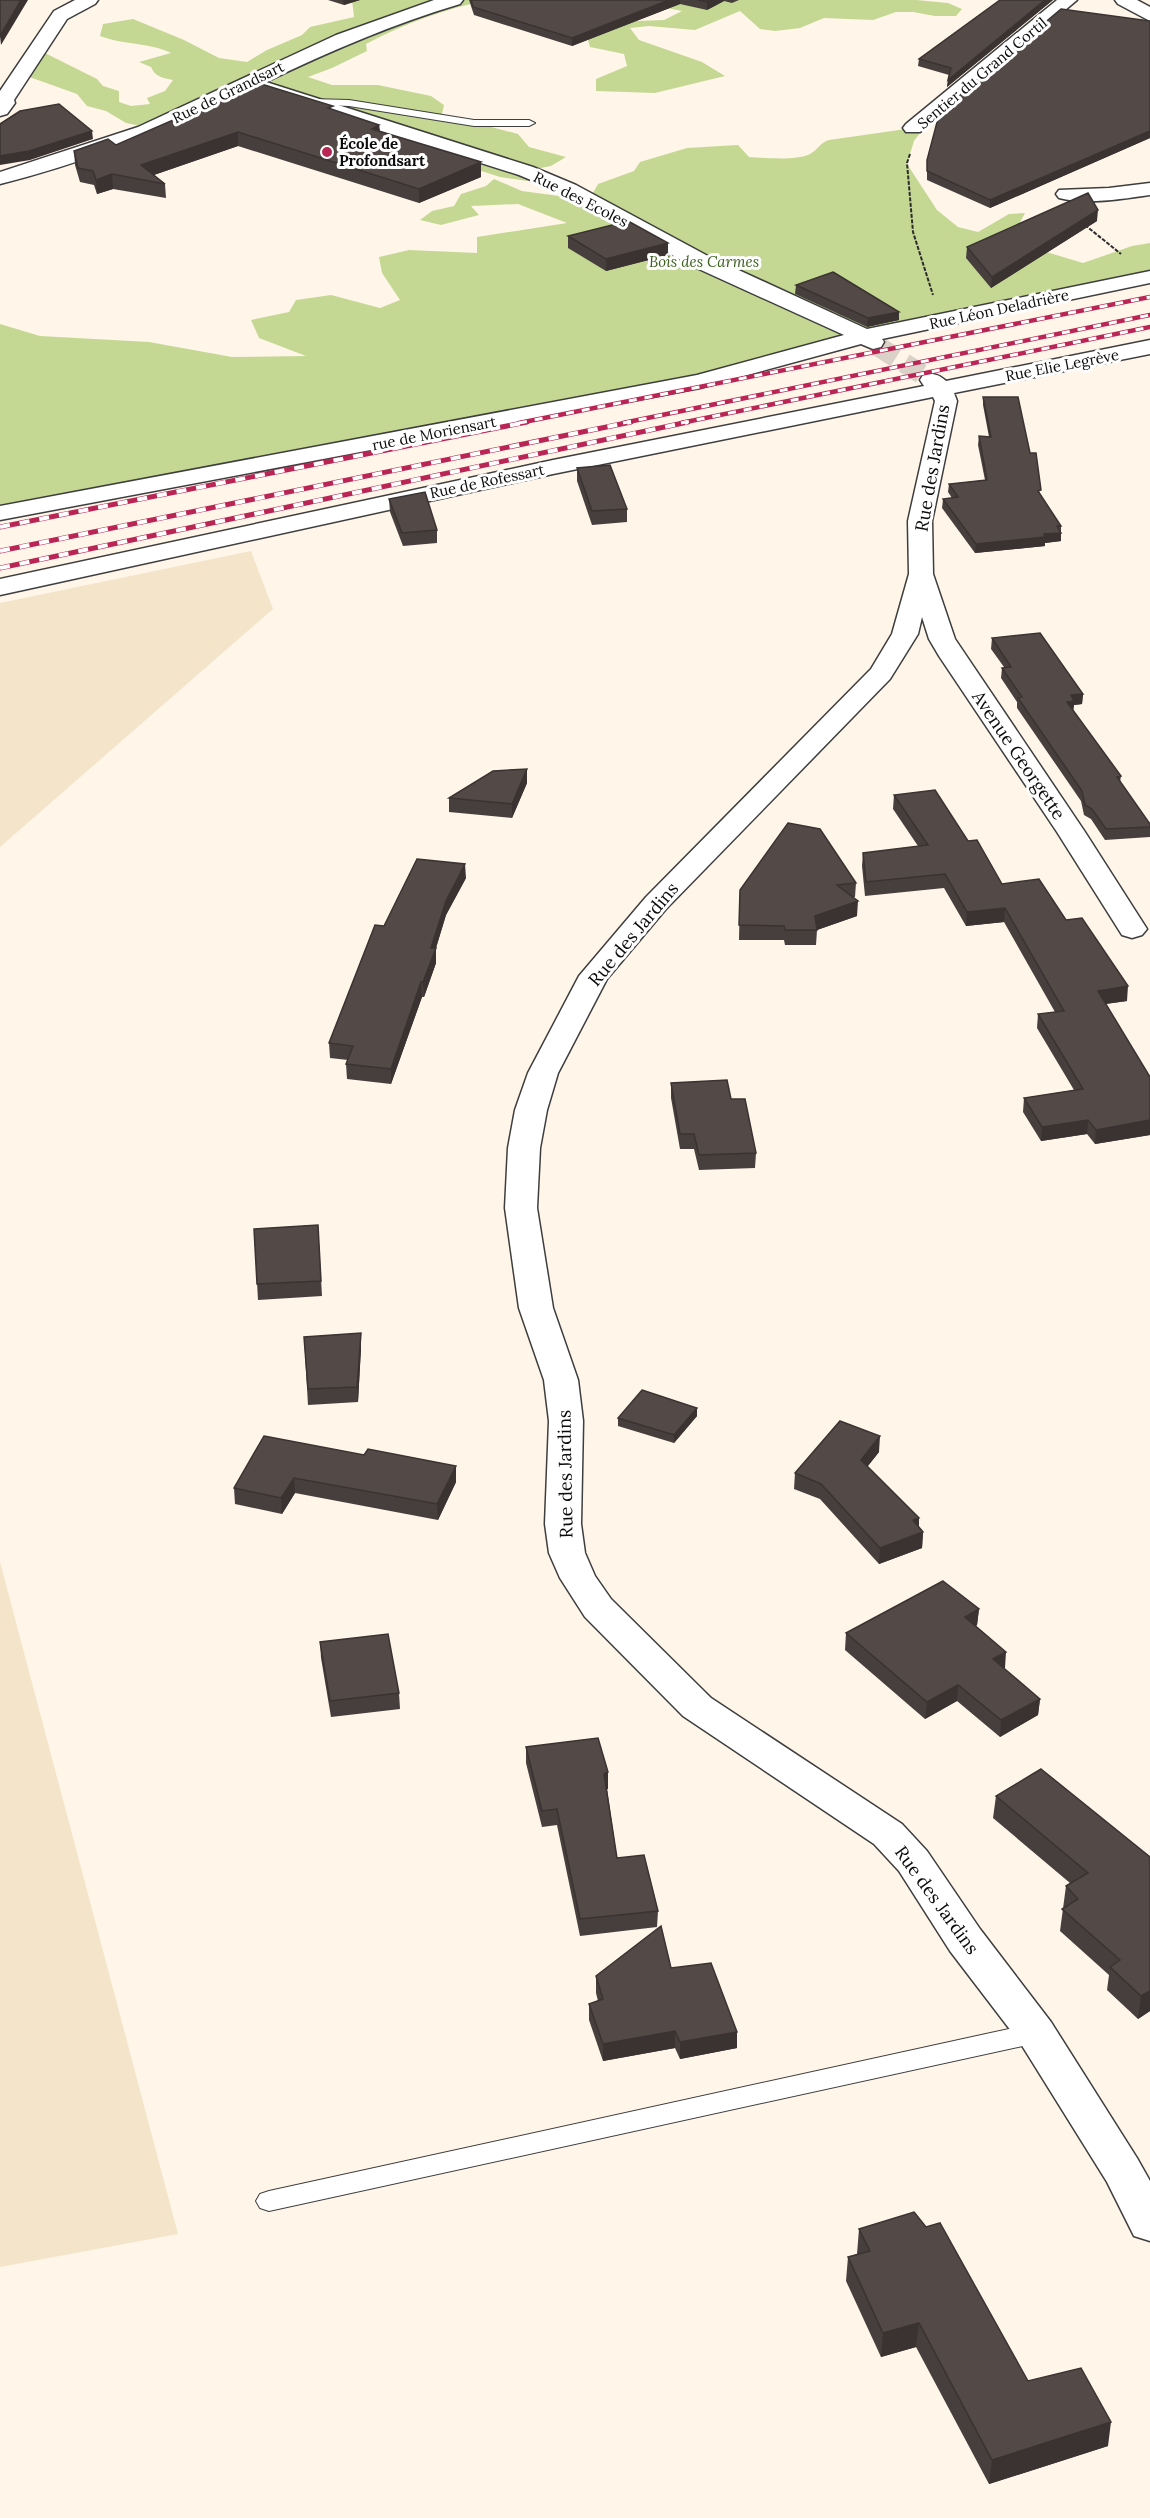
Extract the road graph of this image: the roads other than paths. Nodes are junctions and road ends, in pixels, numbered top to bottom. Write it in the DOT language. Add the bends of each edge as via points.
graph roads {
  1 [pos="89,0"];
  2 [pos="454,0"];
  3 [pos="1068,0"];
  4 [pos="1124,0"];
  5 [pos="1150,15"];
  6 [pos="250,83"];
  7 [pos="310,102"];
  8 [pos="0,110"];
  9 [pos="529,123"];
  10 [pos="914,128"];
  11 [pos="0,178"];
  12 [pos="1150,189"];
  13 [pos="1066,194"];
  14 [pos="1150,277"];
  15 [pos="872,341"];
  16 [pos="1150,347"];
  17 [pos="974,382"];
  18 [pos="936,384"];
  19 [pos="0,513"];
  20 [pos="921,574"];
  21 [pos="0,587"];
  22 [pos="1132,929"];
  23 [pos="1036,2032"];
  24 [pos="268,2201"];
  25 [pos="1150,2223"];
  1 -- 8 [label="street" via="60,15"];
  2 -- 6 [label="street, Rue de Grandsart" via="392,17"];
  3 -- 10 [label="street, Sentier du Grand Cortil"];
  4 -- 5 [label="street"];
  6 -- 7 [label="street, Rue des Ecoles"];
  6 -- 11 [label="street, Rue de Grandsart" via="124,140"];
  7 -- 9 [label="lane" via="349,103 474,123"];
  7 -- 15 [label="street, Rue des Ecoles" via="526,171 698,260"];
  12 -- 13 [label="street"];
  14 -- 15 [label="street, Rue Léon Deladrière" via="952,318"];
  15 -- 19 [label="street, rue de Moriensart" via="678,385"];
  16 -- 17 [label="street, Rue Elie Legrève"];
  17 -- 18 [label="street, Rue de Rofessart"];
  18 -- 20 [label="street, Rue des Jardins" via="946,401 920,521"];
  18 -- 21 [label="street, Rue de Rofessart"];
  20 -- 22 [label="street, Avenue Georgette" via="942,639 952,656"];
  20 -- 23 [label="street, Rue des Jardins" via="905,634 881,673 663,894 594,975 543,1073 531,1110 524,1148 521,1208 536,1308 561,1380 566,1421 563,1524 567,1553 578,1578 598,1608 697,1707 888,1834 913,1861 965,1940"];
  23 -- 24 [label="lane"];
  23 -- 25 [label="street, Rue des Jardins" via="1122,2170"];
}
